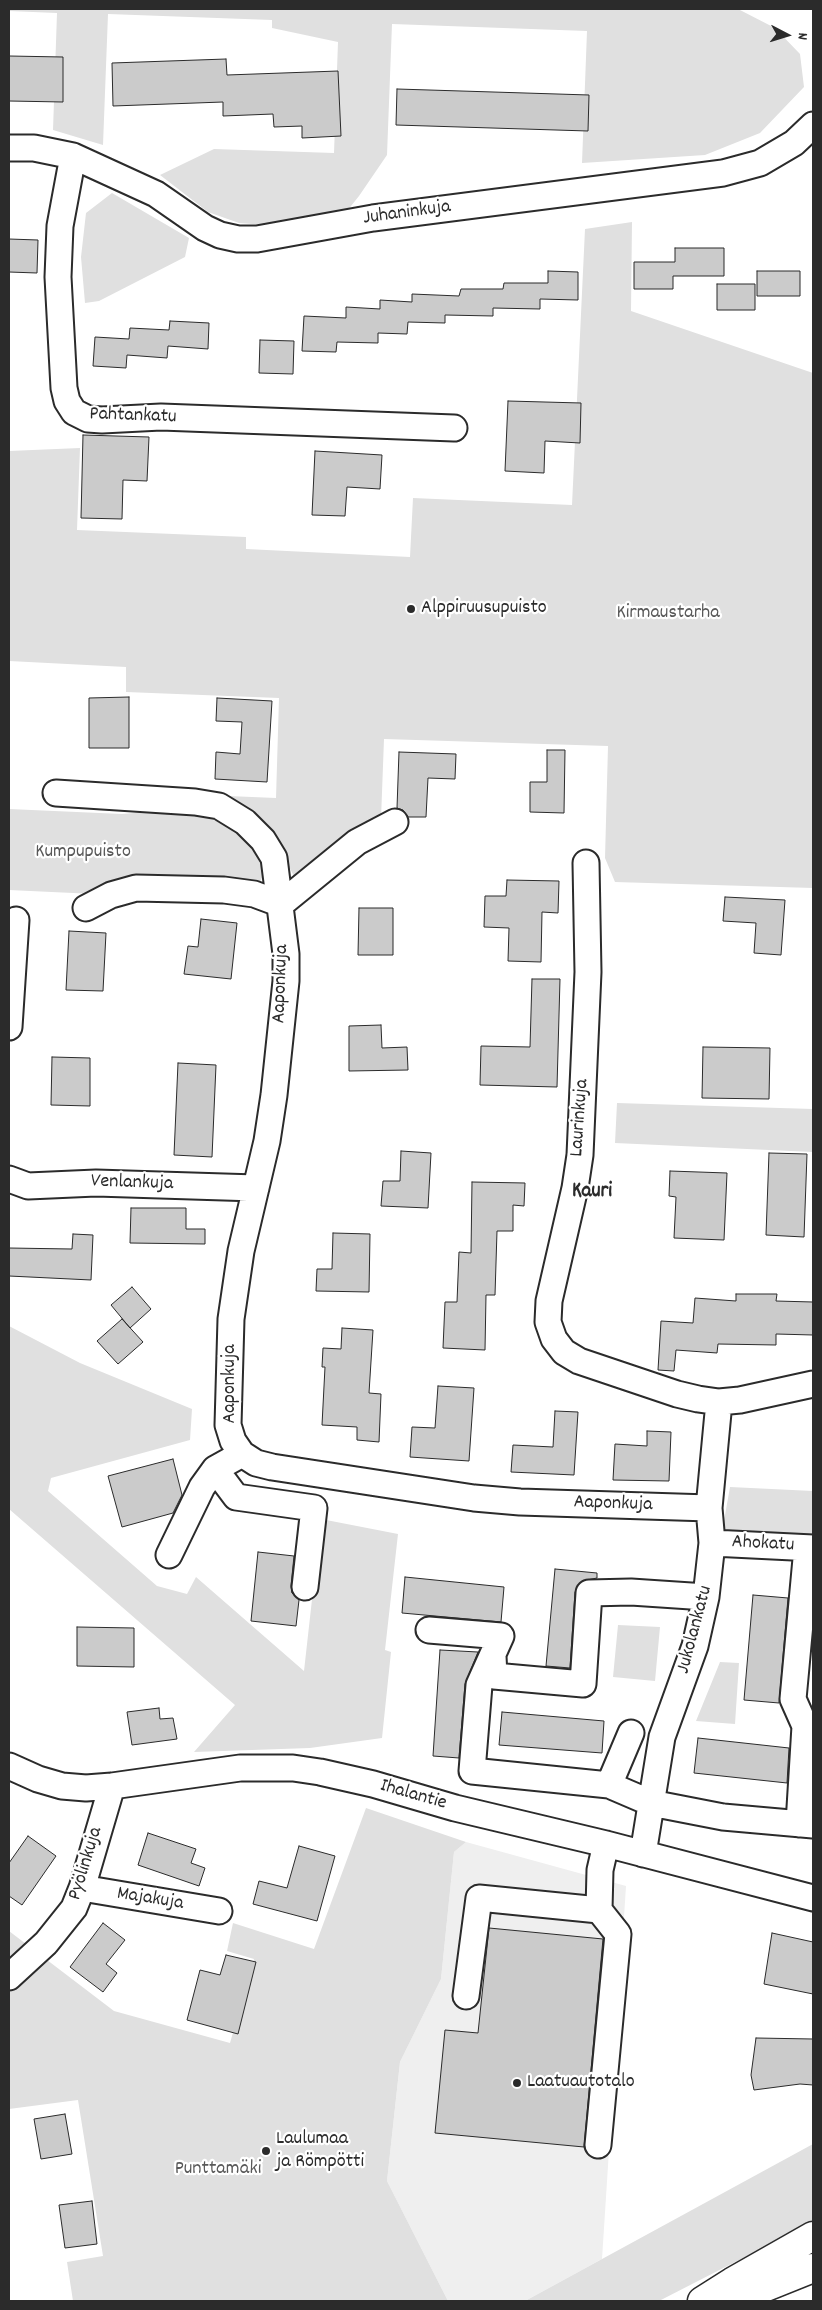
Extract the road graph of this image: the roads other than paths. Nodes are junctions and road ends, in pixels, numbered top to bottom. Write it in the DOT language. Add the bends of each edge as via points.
graph roads {
  1 [pos="813,125"];
  2 [pos="9,148"];
  3 [pos="74,156"];
  4 [pos="454,428"];
  5 [pos="56,794"];
  6 [pos="395,822"];
  7 [pos="586,863"];
  8 [pos="282,904"];
  9 [pos="86,908"];
  10 [pos="16,920"];
  11 [pos="9,1020"];
  12 [pos="9,1179"];
  13 [pos="256,1188"];
  14 [pos="813,1384"];
  15 [pos="718,1402"];
  16 [pos="242,1454"];
  17 [pos="215,1468"];
  18 [pos="709,1508"];
  19 [pos="712,1543"];
  20 [pos="810,1548"];
  21 [pos="169,1555"];
  22 [pos="305,1587"];
  23 [pos="706,1598"];
  24 [pos="429,1630"];
  25 [pos="813,1632"];
  26 [pos="493,1656"];
  27 [pos="813,1678"];
  28 [pos="631,1733"];
  29 [pos="9,1766"];
  30 [pos="610,1785"];
  31 [pos="112,1786"];
  32 [pos="651,1803"];
  33 [pos="806,1825"];
  34 [pos="606,1844"];
  35 [pos="643,1854"];
  36 [pos="82,1888"];
  37 [pos="813,1898"];
  38 [pos="598,1910"];
  39 [pos="219,1911"];
  40 [pos="9,1977"];
  41 [pos="466,1996"];
  42 [pos="598,2145"];
  43 [pos="813,2236"];
  44 [pos="813,2268"];
  45 [pos="702,2301"];
  46 [pos="731,2301"];
  1 -- 3 [label="street, Juhaninkuja" via="794,143 760,163 723,173 373,218 257,239 220,236 156,194"];
  2 -- 3 [label="street, Juhaninkuja" via="42,149"];
  3 -- 4 [label="street, Pahtankatu" via="60,226 58,277 64,388 74,412 88,419 102,420 161,418"];
  5 -- 8 [label="street, Aaponkuja" via="220,806 245,822 263,840 274,858"];
  6 -- 8 [label="street" via="357,842"];
  7 -- 15 [label="street, Laurinkuja" via="588,981 580,1155 553,1278 548,1322 559,1346 578,1361 677,1394"];
  8 -- 9 [label="street" via="254,894 224,890 136,888 111,895"];
  8 -- 13 [label="street, Aaponkuja" via="286,981 274,1095"];
  10 -- 11 [label="street"];
  12 -- 13 [label="street, Venlankuja" via="28,1186 96,1183"];
  13 -- 16 [label="street, Aaponkuja" via="240,1251 232,1318 228,1426"];
  14 -- 15 [label="street, Laurinkuja"];
  15 -- 18 [label="street, Jukolankatu"];
  16 -- 17 [label="street"];
  16 -- 18 [label="street, Aaponkuja" via="256,1463 272,1467 474,1498"];
  17 -- 21 [label="street" via="202,1487"];
  17 -- 22 [label="street" via="236,1497 314,1508"];
  18 -- 19 [label="street, Jukolankatu"];
  19 -- 20 [label="street, Ahokatu"];
  19 -- 23 [label="street, Jukolankatu"];
  20 -- 33 [label="street" via="793,1699 805,1726"];
  23 -- 26 [label="street" via="631,1592 590,1593 583,1684 494,1676"];
  23 -- 32 [label="street, Jukolankatu" via="695,1646 662,1737"];
  24 -- 26 [label="street" via="501,1636"];
  25 -- 27 [label="street" via="809,1678"];
  26 -- 30 [label="street" via="479,1686 472,1771"];
  28 -- 30 [label="street"];
  29 -- 31 [label="street, Ihalantie" via="62,1786"];
  30 -- 32 [label="street"];
  31 -- 34 [label="street, Ihalantie" via="240,1768 293,1768 348,1778 455,1808"];
  31 -- 36 [label="street, Pyölinkuja"];
  32 -- 33 [label="street" via="723,1817"];
  32 -- 35 [label="street, Jukolankatu"];
  34 -- 35 [label="street, Ihalantie"];
  34 -- 38 [label="street" via="600,1870"];
  35 -- 37 [label="street, Ihalantie"];
  36 -- 39 [label="street, Majakuja"];
  36 -- 40 [label="street, Pyölinkuja" via="62,1925"];
  38 -- 41 [label="street" via="479,1898"];
  38 -- 42 [label="street" via="618,1934"];
  43 -- 45 [label="highway"];
  44 -- 46 [label="highway"];
}
